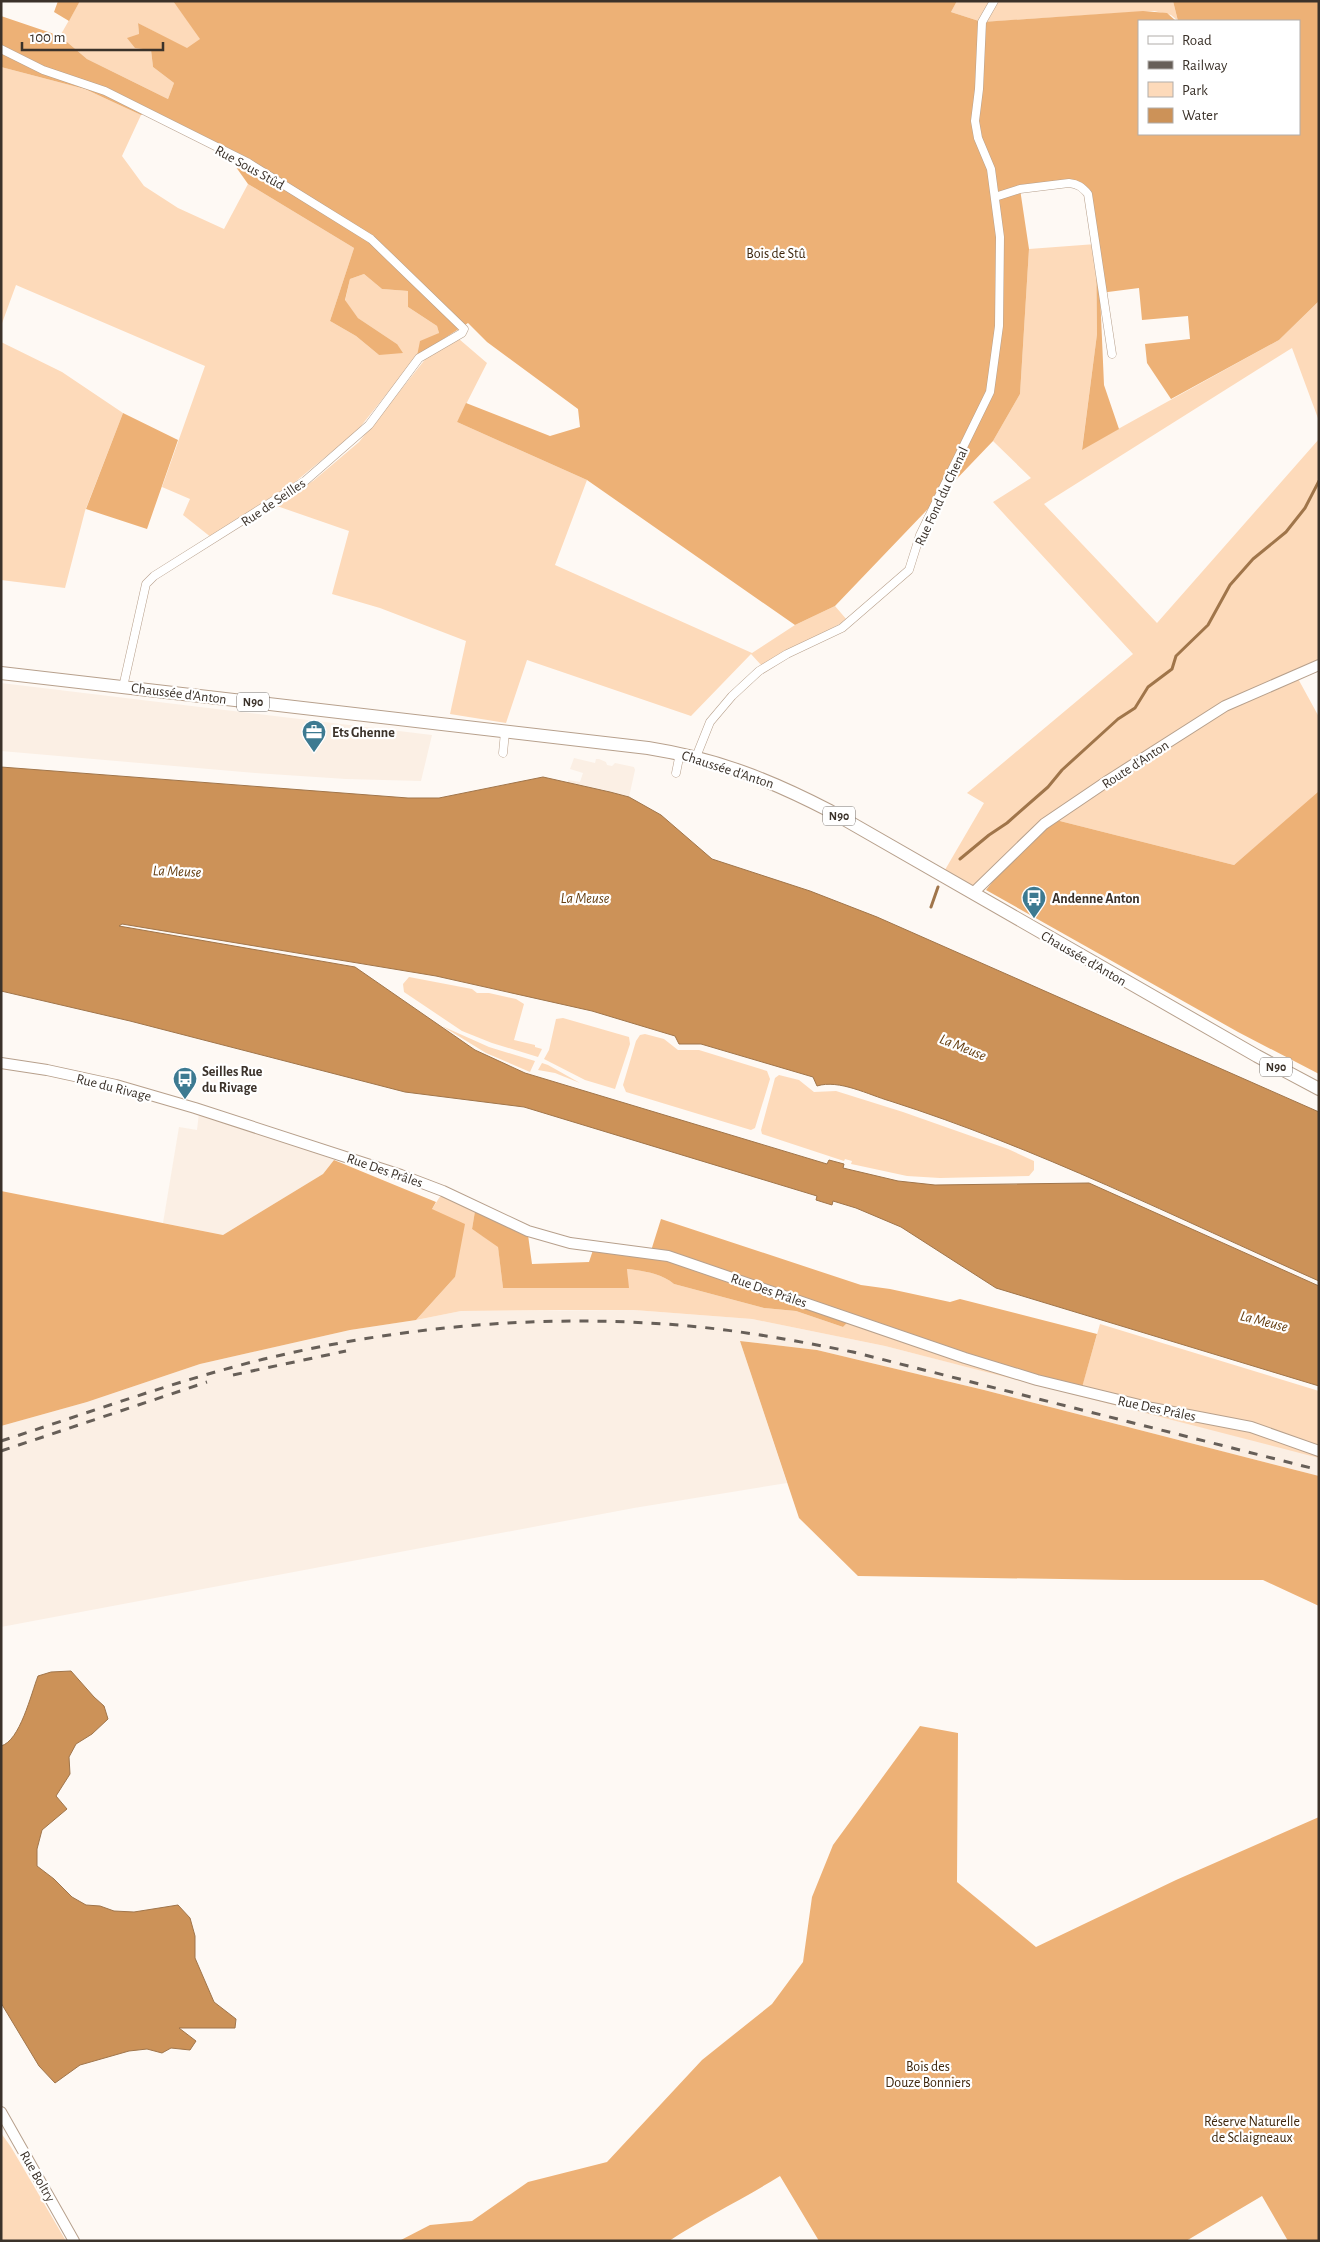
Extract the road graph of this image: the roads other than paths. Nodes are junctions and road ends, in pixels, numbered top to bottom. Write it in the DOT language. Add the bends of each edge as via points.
graph roads {
  1 [pos="994,1"];
  2 [pos="1,49"];
  3 [pos="995,197"];
  4 [pos="462,333"];
  5 [pos="1112,354"];
  6 [pos="1319,665"];
  7 [pos="1,673"];
  8 [pos="123,687"];
  9 [pos="505,732"];
  10 [pos="680,753"];
  11 [pos="503,754"];
  12 [pos="696,757"];
  13 [pos="676,773"];
  14 [pos="973,893"];
  15 [pos="1,1063"];
  16 [pos="1319,1089"];
  17 [pos="225,1118"];
  18 [pos="1319,1450"];
  19 [pos="1,2112"];
  20 [pos="74,2241"];
  1 -- 3 [label="street, Rue Fond du Chenal" via="982,22 975,121 978,138 991,169"];
  2 -- 4 [label="street, Rue Sous Stûd" via="43,70 105,91 247,162 371,240 458,321 464,329"];
  3 -- 5 [label="street" via="1020,189 1069,183 1083,188 1088,194"];
  3 -- 12 [label="street, Rue Fond du Chenal" via="1000,237 999,326 990,392 920,536 909,570 842,628 759,670 710,722"];
  4 -- 8 [label="street, Rue de Seilles" via="419,358 368,425 305,481 146,584"];
  6 -- 14 [label="street, Route d'Anton" via="1225,706 1109,780 1044,824"];
  7 -- 8 [label="main road, Chaussée d'Anton / N90"];
  8 -- 9 [label="main road, Chaussée d'Anton / N90"];
  9 -- 10 [label="main road, Chaussée d'Anton / N90"];
  9 -- 11 [label="street"];
  10 -- 12 [label="main road, Chaussée d'Anton / N90"];
  10 -- 13 [label="street"];
  12 -- 14 [label="main road, Chaussée d'Anton / N90" via="783,787"];
  14 -- 16 [label="main road, Chaussée d'Anton / N90"];
  15 -- 17 [label="street, Rue du Rivage" via="116,1085"];
  17 -- 18 [label="street, Rue Des Prâles" via="443,1191 528,1231 570,1243 668,1256 1037,1380 1152,1408 1251,1427"];
  19 -- 20 [label="street, Rue Boltry"];
}
